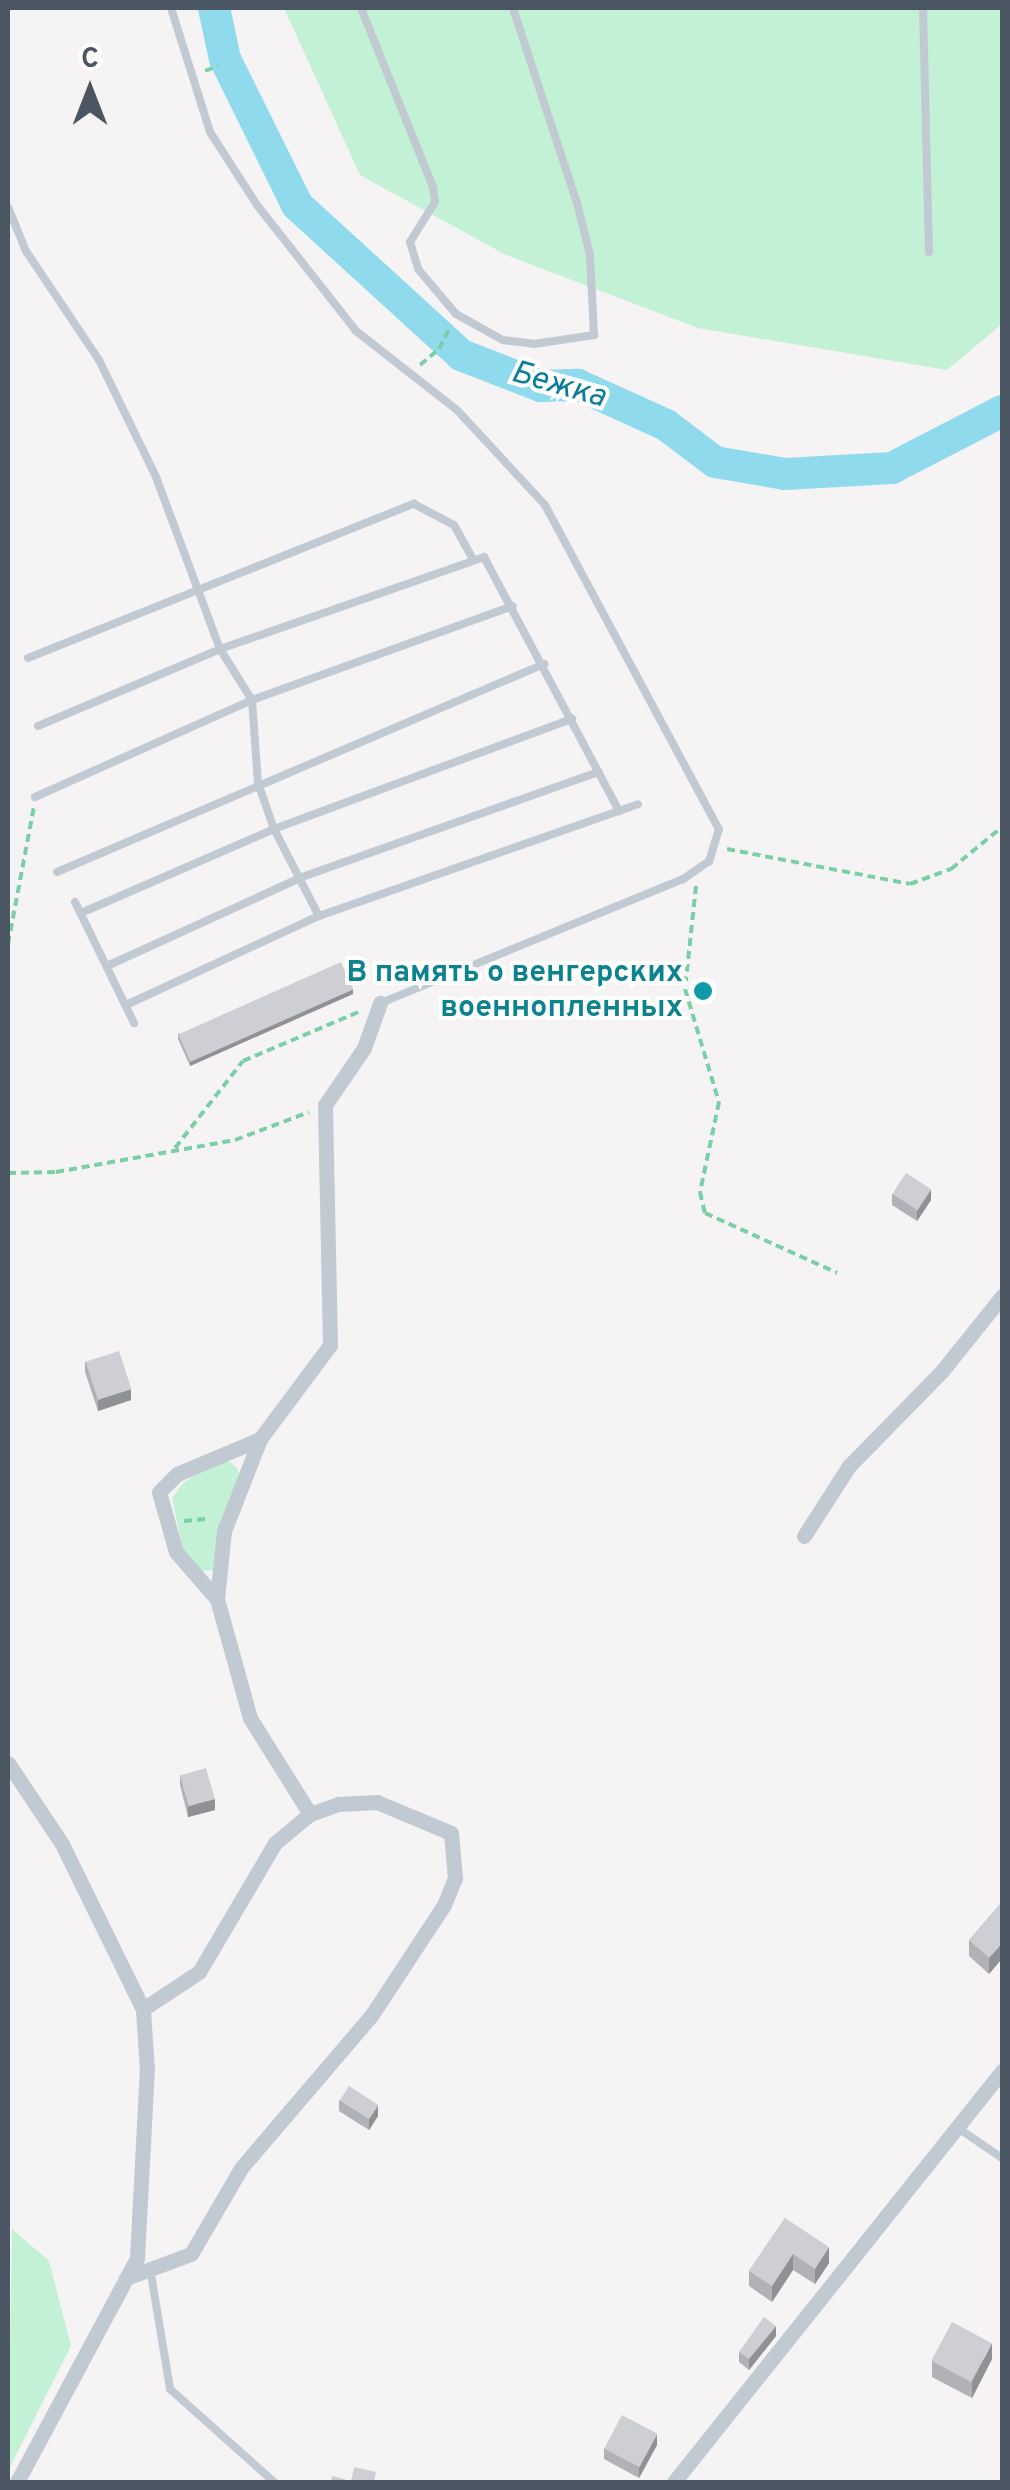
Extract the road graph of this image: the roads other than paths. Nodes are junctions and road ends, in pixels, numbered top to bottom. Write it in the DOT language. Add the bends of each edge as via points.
graph roads {
  1 [pos="172,8"];
  2 [pos="361,8"];
  3 [pos="513,8"];
  4 [pos="923,8"];
  5 [pos="8,207"];
  6 [pos="929,252"];
  7 [pos="472,558"];
  8 [pos="197,590"];
  9 [pos="512,606"];
  10 [pos="220,650"];
  11 [pos="28,658"];
  12 [pos="544,664"];
  13 [pos="252,700"];
  14 [pos="572,719"];
  15 [pos="38,726"];
  16 [pos="599,772"];
  17 [pos="258,784"];
  18 [pos="36,797"];
  19 [pos="638,804"];
  20 [pos="619,812"];
  21 [pos="274,829"];
  22 [pos="57,872"];
  23 [pos="302,877"];
  24 [pos="75,902"];
  25 [pos="81,914"];
  26 [pos="319,916"];
  27 [pos="107,966"];
  28 [pos="380,1003"];
  29 [pos="126,1005"];
  30 [pos="134,1023"];
  31 [pos="1002,1296"];
  32 [pos="260,1439"];
  33 [pos="804,1536"];
  34 [pos="217,1598"];
  35 [pos="8,1762"];
  36 [pos="310,1814"];
  37 [pos="143,2009"];
  38 [pos="1002,2070"];
  39 [pos="958,2128"];
  40 [pos="1002,2158"];
  41 [pos="151,2274"];
  42 [pos="126,2278"];
  43 [pos="17,2482"];
  44 [pos="274,2482"];
  45 [pos="674,2482"];
  1 -- 28 [label="lane" via="210,132 256,205 356,331 458,410 546,505 714,813 717,848 698,871"];
  2 -- 3 [label="lane" via="434,187 435,202 410,242 418,269 456,314 503,340 534,344 594,335 582,220"];
  4 -- 6 [label="lane"];
  5 -- 8 [label="lane" via="26,250 99,360 156,477"];
  7 -- 8 [label="lane" via="454,525 414,504"];
  7 -- 9 [label="lane" via="484,557"];
  7 -- 10 [label="lane"];
  8 -- 10 [label="lane"];
  8 -- 11 [label="lane"];
  9 -- 12 [label="lane"];
  9 -- 13 [label="lane"];
  10 -- 13 [label="lane"];
  10 -- 15 [label="lane"];
  12 -- 14 [label="lane"];
  12 -- 17 [label="lane"];
  13 -- 17 [label="lane"];
  13 -- 18 [label="lane"];
  14 -- 16 [label="lane"];
  14 -- 21 [label="lane"];
  16 -- 20 [label="lane"];
  16 -- 23 [label="lane"];
  17 -- 21 [label="lane"];
  17 -- 22 [label="lane"];
  19 -- 20 [label="lane"];
  20 -- 26 [label="lane"];
  21 -- 23 [label="lane"];
  21 -- 25 [label="lane"];
  23 -- 26 [label="lane"];
  23 -- 27 [label="lane"];
  24 -- 25 [label="lane"];
  25 -- 27 [label="lane"];
  26 -- 29 [label="lane"];
  27 -- 29 [label="lane"];
  28 -- 32 [label="street" via="364,1048 325,1105 330,1345"];
  29 -- 30 [label="lane"];
  31 -- 33 [label="street" via="849,1466"];
  32 -- 34 [label="street" via="232,1516"];
  32 -- 34 [label="street" via="167,1482 159,1492 176,1552"];
  34 -- 36 [label="street" via="250,1718"];
  35 -- 37 [label="street" via="62,1844"];
  36 -- 37 [label="street" via="274,1843 199,1972"];
  36 -- 41 [label="street" via="338,1804 404,1808 451,1833 455,1878 372,2016 242,2168 191,2254"];
  37 -- 42 [label="street" via="142,2239"];
  38 -- 39 [label="street"];
  39 -- 40 [label="lane"];
  39 -- 45 [label="street"];
  41 -- 42 [label="street"];
  41 -- 44 [label="lane" via="170,2389"];
  42 -- 43 [label="street"];
}
